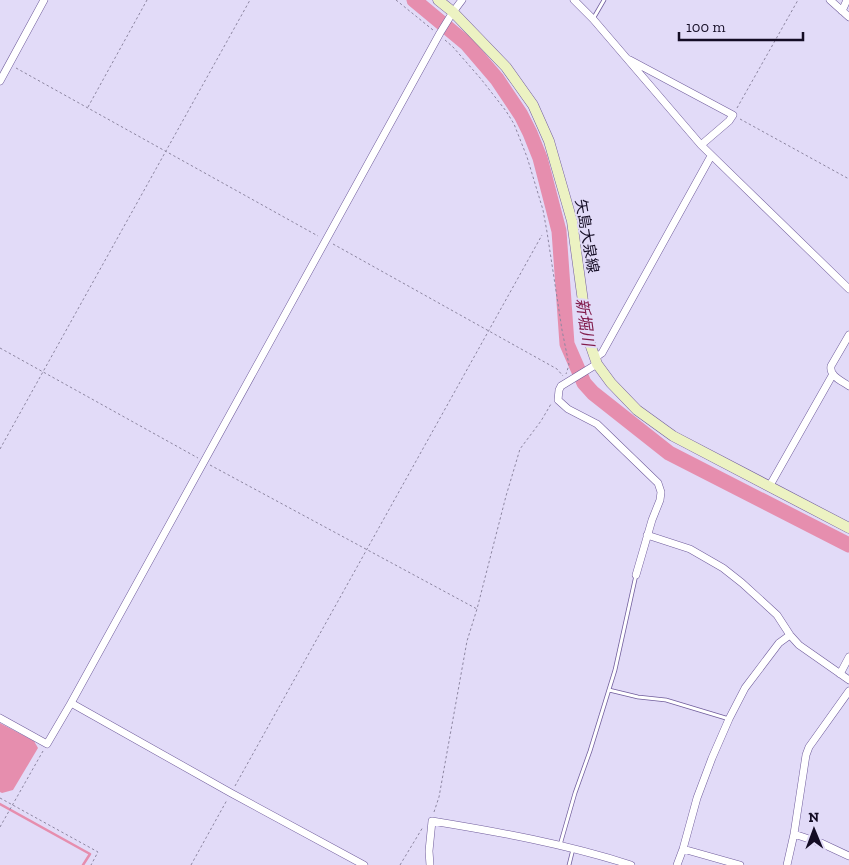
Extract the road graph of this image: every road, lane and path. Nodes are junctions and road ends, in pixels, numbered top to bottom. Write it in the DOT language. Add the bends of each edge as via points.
graph roads {
  1 [pos="44,0"];
  2 [pos="147,0"];
  3 [pos="250,0"];
  4 [pos="396,0"];
  5 [pos="438,0"];
  6 [pos="462,0"];
  7 [pos="574,0"];
  8 [pos="604,0"];
  9 [pos="798,0"];
  10 [pos="830,0"];
  11 [pos="847,0"];
  12 [pos="842,11"];
  13 [pos="451,15"];
  14 [pos="849,17"];
  15 [pos="593,19"];
  16 [pos="440,34"];
  17 [pos="625,57"];
  18 [pos="9,64"];
  19 [pos="0,80"];
  20 [pos="87,107"];
  21 [pos="733,115"];
  22 [pos="701,145"];
  23 [pos="165,151"];
  24 [pos="711,156"];
  25 [pos="849,179"];
  26 [pos="542,235"];
  27 [pos="327,240"];
  28 [pos="849,289"];
  29 [pos="489,331"];
  30 [pos="849,335"];
  31 [pos="0,348"];
  32 [pos="595,363"];
  33 [pos="42,371"];
  34 [pos="833,374"];
  35 [pos="849,386"];
  36 [pos="558,400"];
  37 [pos="0,449"];
  38 [pos="204,462"];
  39 [pos="769,487"];
  40 [pos="849,528"];
  41 [pos="647,535"];
  42 [pos="367,550"];
  43 [pos="636,575"];
  44 [pos="477,610"];
  45 [pos="790,635"];
  46 [pos="849,657"];
  47 [pos="840,674"];
  48 [pos="849,680"];
  49 [pos="608,690"];
  50 [pos="849,691"];
  51 [pos="72,703"];
  52 [pos="0,718"];
  53 [pos="729,719"];
  54 [pos="47,744"];
  55 [pos="231,793"];
  56 [pos="0,798"];
  57 [pos="12,805"];
  58 [pos="435,809"];
  59 [pos="429,821"];
  60 [pos="0,827"];
  61 [pos="794,834"];
  62 [pos="560,846"];
  63 [pos="683,848"];
  64 [pos="573,849"];
  65 [pos="849,856"];
  66 [pos="91,865"];
  67 [pos="191,865"];
  68 [pos="364,865"];
  69 [pos="400,865"];
  70 [pos="430,865"];
  71 [pos="569,865"];
  72 [pos="631,865"];
  73 [pos="677,865"];
  74 [pos="740,865"];
  75 [pos="787,865"];
  1 -- 18 [label="street"];
  2 -- 20 [label="path"];
  3 -- 23 [label="path"];
  4 -- 16 [label="path"];
  5 -- 13 [label="main road, 矢島大泉線"];
  6 -- 13 [label="street"];
  7 -- 15 [label="street"];
  8 -- 15 [label="lane"];
  9 -- 21 [label="path"];
  10 -- 12 [label="street"];
  11 -- 12 [label="street"];
  12 -- 14 [label="street"];
  13 -- 16 [label="street"];
  13 -- 32 [label="main road, 矢島大泉線" via="506,67 533,105 549,141 572,221 588,338"];
  15 -- 17 [label="street"];
  16 -- 27 [label="street"];
  16 -- 29 [label="path" via="494,95 514,124 528,157 548,232 569,365 565,378 556,369"];
  17 -- 21 [label="street"];
  17 -- 22 [label="street"];
  18 -- 19 [label="street"];
  18 -- 20 [label="path"];
  20 -- 23 [label="path"];
  21 -- 22 [label="street"];
  21 -- 25 [label="path"];
  22 -- 24 [label="street"];
  23 -- 27 [label="path"];
  23 -- 33 [label="path"];
  24 -- 28 [label="street"];
  24 -- 32 [label="street"];
  26 -- 29 [label="path"];
  27 -- 29 [label="path"];
  27 -- 38 [label="street"];
  29 -- 42 [label="path"];
  30 -- 34 [label="street" via="831,366"];
  31 -- 33 [label="path"];
  32 -- 36 [label="street" via="561,386"];
  32 -- 39 [label="main road, 矢島大泉線" via="637,410 673,436"];
  33 -- 37 [label="path"];
  33 -- 38 [label="path"];
  34 -- 35 [label="street"];
  34 -- 39 [label="street"];
  36 -- 41 [label="street" via="597,424 658,483 660,500"];
  36 -- 44 [label="path" via="554,400 520,449"];
  38 -- 42 [label="path"];
  38 -- 51 [label="street"];
  39 -- 40 [label="main road, 矢島大泉線"];
  41 -- 43 [label="street"];
  41 -- 45 [label="street" via="690,549 723,568 777,614"];
  42 -- 44 [label="path"];
  42 -- 55 [label="path"];
  43 -- 49 [label="lane"];
  44 -- 58 [label="path" via="464,654"];
  45 -- 47 [label="street"];
  45 -- 53 [label="street" via="779,643 745,688"];
  46 -- 47 [label="street"];
  47 -- 48 [label="street"];
  49 -- 53 [label="lane" via="666,700"];
  49 -- 62 [label="lane"];
  50 -- 61 [label="street" via="809,747"];
  51 -- 54 [label="street"];
  51 -- 55 [label="street"];
  52 -- 54 [label="street"];
  53 -- 63 [label="street" via="697,798"];
  54 -- 57 [label="path"];
  55 -- 67 [label="path"];
  55 -- 68 [label="street"];
  56 -- 57 [label="path"];
  57 -- 60 [label="path"];
  57 -- 66 [label="path" via="98,852"];
  58 -- 59 [label="path"];
  58 -- 59 [label="path"];
  59 -- 62 [label="street"];
  59 -- 69 [label="path"];
  59 -- 70 [label="street"];
  61 -- 65 [label="street"];
  61 -- 75 [label="street"];
  62 -- 64 [label="street"];
  63 -- 73 [label="street"];
  63 -- 74 [label="street"];
  64 -- 71 [label="lane"];
  64 -- 72 [label="street"];
}
